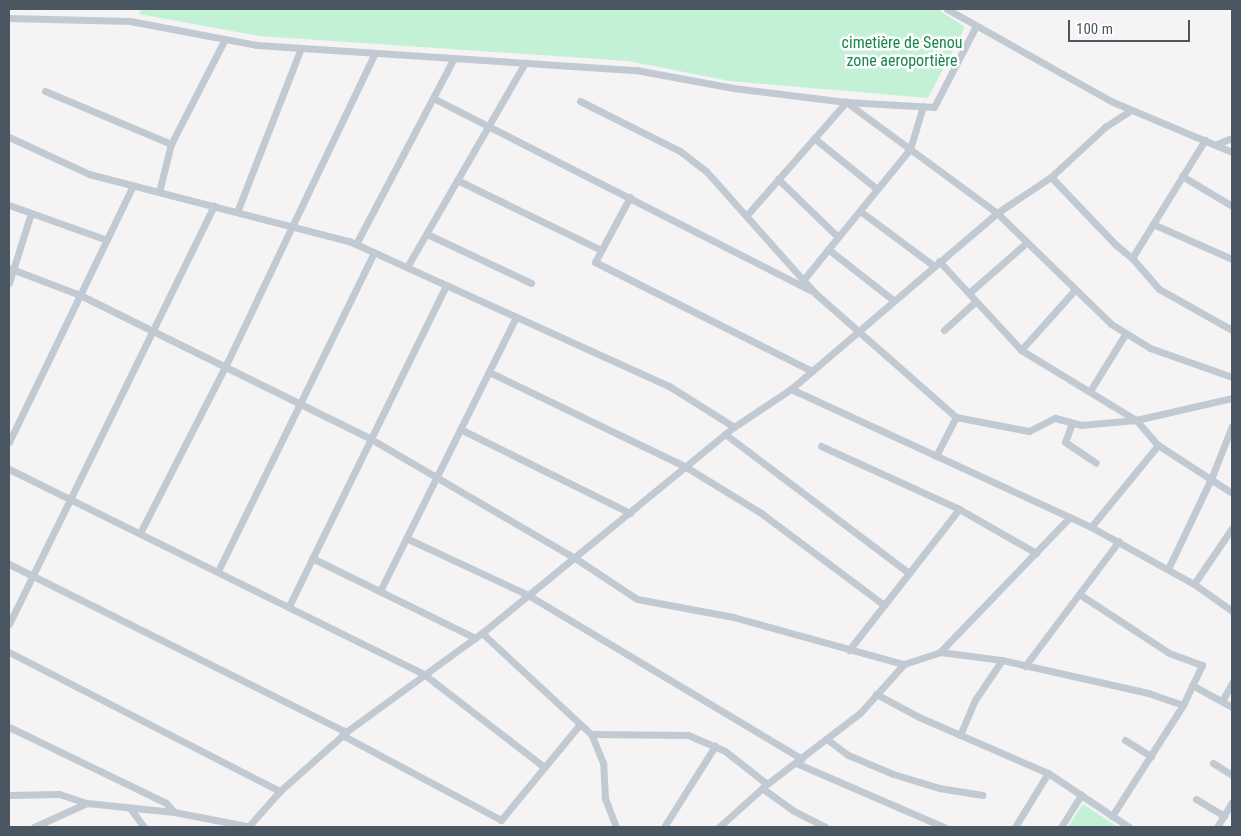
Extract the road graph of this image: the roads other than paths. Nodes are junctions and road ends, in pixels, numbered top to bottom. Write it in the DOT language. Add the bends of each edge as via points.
graph roads {
  1 [pos="947,9"];
  2 [pos="9,18"];
  3 [pos="976,26"];
  4 [pos="225,39"];
  5 [pos="301,48"];
  6 [pos="375,53"];
  7 [pos="454,58"];
  8 [pos="525,63"];
  9 [pos="45,91"];
  10 [pos="433,98"];
  11 [pos="580,101"];
  12 [pos="846,102"];
  13 [pos="923,106"];
  14 [pos="1131,110"];
  15 [pos="488,126"];
  16 [pos="9,137"];
  17 [pos="814,138"];
  18 [pos="1232,138"];
  19 [pos="1205,140"];
  20 [pos="171,144"];
  21 [pos="1217,144"];
  22 [pos="910,149"];
  23 [pos="1232,152"];
  24 [pos="1182,176"];
  25 [pos="1051,177"];
  26 [pos="778,179"];
  27 [pos="458,180"];
  28 [pos="133,186"];
  29 [pos="877,189"];
  30 [pos="159,192"];
  31 [pos="630,197"];
  32 [pos="9,205"];
  33 [pos="214,206"];
  34 [pos="1232,206"];
  35 [pos="860,210"];
  36 [pos="237,212"];
  37 [pos="31,213"];
  38 [pos="996,213"];
  39 [pos="746,216"];
  40 [pos="1153,224"];
  41 [pos="290,225"];
  42 [pos="426,234"];
  43 [pos="838,237"];
  44 [pos="107,240"];
  45 [pos="1026,243"];
  46 [pos="356,244"];
  47 [pos="828,249"];
  48 [pos="601,250"];
  49 [pos="374,252"];
  50 [pos="1132,258"];
  51 [pos="1232,259"];
  52 [pos="937,263"];
  53 [pos="407,267"];
  54 [pos="11,268"];
  55 [pos="803,280"];
  56 [pos="9,283"];
  57 [pos="531,283"];
  58 [pos="446,285"];
  59 [pos="1074,291"];
  60 [pos="968,293"];
  61 [pos="816,294"];
  62 [pos="80,295"];
  63 [pos="893,300"];
  64 [pos="976,301"];
  65 [pos="516,317"];
  66 [pos="858,330"];
  67 [pos="944,330"];
  68 [pos="1232,330"];
  69 [pos="153,331"];
  70 [pos="1126,334"];
  71 [pos="1021,350"];
  72 [pos="225,367"];
  73 [pos="812,370"];
  74 [pos="489,372"];
  75 [pos="1232,375"];
  76 [pos="791,389"];
  77 [pos="1090,391"];
  78 [pos="1232,398"];
  79 [pos="300,404"];
  80 [pos="956,417"];
  81 [pos="1136,420"];
  82 [pos="1072,423"];
  83 [pos="1232,426"];
  84 [pos="734,427"];
  85 [pos="460,429"];
  86 [pos="725,434"];
  87 [pos="371,439"];
  88 [pos="9,442"];
  89 [pos="1158,445"];
  90 [pos="821,446"];
  91 [pos="936,456"];
  92 [pos="1096,463"];
  93 [pos="686,467"];
  94 [pos="9,469"];
  95 [pos="436,477"];
  96 [pos="1211,479"];
  97 [pos="1232,492"];
  98 [pos="70,499"];
  99 [pos="959,509"];
  100 [pos="630,513"];
  101 [pos="1070,517"];
  102 [pos="1091,527"];
  103 [pos="1232,528"];
  104 [pos="140,533"];
  105 [pos="406,538"];
  106 [pos="1119,541"];
  107 [pos="1036,553"];
  108 [pos="312,558"];
  109 [pos="575,558"];
  110 [pos="9,564"];
  111 [pos="1168,569"];
  112 [pos="218,571"];
  113 [pos="909,573"];
  114 [pos="33,575"];
  115 [pos="1194,584"];
  116 [pos="380,591"];
  117 [pos="1079,594"];
  118 [pos="528,596"];
  119 [pos="884,605"];
  120 [pos="289,606"];
  121 [pos="1232,611"];
  122 [pos="9,624"];
  123 [pos="482,633"];
  124 [pos="475,638"];
  125 [pos="849,650"];
  126 [pos="9,652"];
  127 [pos="940,652"];
  128 [pos="1002,660"];
  129 [pos="904,664"];
  130 [pos="1025,666"];
  131 [pos="425,674"];
  132 [pos="1232,683"];
  133 [pos="1192,686"];
  134 [pos="876,694"];
  135 [pos="1222,701"];
  136 [pos="1183,705"];
  137 [pos="1232,707"];
  138 [pos="580,724"];
  139 [pos="9,727"];
  140 [pos="344,733"];
  141 [pos="591,734"];
  142 [pos="960,735"];
  143 [pos="828,740"];
  144 [pos="1125,740"];
  145 [pos="715,746"];
  146 [pos="1151,756"];
  147 [pos="799,761"];
  148 [pos="1214,763"];
  149 [pos="544,767"];
  150 [pos="1048,773"];
  151 [pos="1232,775"];
  152 [pos="764,786"];
  153 [pos="280,791"];
  154 [pos="9,795"];
  155 [pos="982,795"];
  156 [pos="1081,795"];
  157 [pos="1196,799"];
  158 [pos="1232,802"];
  159 [pos="87,803"];
  160 [pos="130,808"];
  161 [pos="174,812"];
  162 [pos="1112,816"];
  163 [pos="1224,816"];
  164 [pos="34,827"];
  165 [pos="144,827"];
  166 [pos="250,827"];
  167 [pos="616,827"];
  168 [pos="664,827"];
  169 [pos="719,827"];
  170 [pos="826,827"];
  171 [pos="944,827"];
  172 [pos="1015,827"];
  173 [pos="1061,827"];
  174 [pos="1129,827"];
  175 [pos="1217,827"];
  1 -- 3 [label="street"];
  2 -- 4 [label="street" via="130,21"];
  3 -- 13 [label="street" via="934,107"];
  3 -- 14 [label="street"];
  4 -- 5 [label="street"];
  4 -- 20 [label="street"];
  5 -- 6 [label="street"];
  5 -- 36 [label="street"];
  6 -- 7 [label="street"];
  6 -- 41 [label="street"];
  7 -- 8 [label="street"];
  7 -- 10 [label="street"];
  8 -- 12 [label="street" via="636,70 733,88"];
  8 -- 15 [label="street"];
  9 -- 20 [label="street"];
  10 -- 15 [label="street"];
  10 -- 46 [label="street"];
  11 -- 39 [label="street" via="680,150 706,172"];
  12 -- 13 [label="street"];
  12 -- 17 [label="street"];
  12 -- 22 [label="street"];
  13 -- 22 [label="street"];
  14 -- 19 [label="street"];
  14 -- 25 [label="street" via="1105,127"];
  15 -- 27 [label="street"];
  15 -- 31 [label="street"];
  16 -- 28 [label="street" via="89,174"];
  17 -- 26 [label="street"];
  17 -- 29 [label="street"];
  18 -- 21 [label="street"];
  19 -- 21 [label="street"];
  19 -- 24 [label="street"];
  20 -- 30 [label="street"];
  21 -- 23 [label="street"];
  22 -- 29 [label="street"];
  22 -- 38 [label="street"];
  24 -- 34 [label="street"];
  24 -- 40 [label="street"];
  25 -- 38 [label="street"];
  25 -- 50 [label="street"];
  26 -- 39 [label="street"];
  26 -- 43 [label="street"];
  27 -- 42 [label="street"];
  27 -- 48 [label="street"];
  28 -- 30 [label="street"];
  28 -- 44 [label="street"];
  29 -- 35 [label="street"];
  30 -- 33 [label="street"];
  31 -- 48 [label="street"];
  31 -- 61 [label="street"];
  32 -- 37 [label="street"];
  33 -- 36 [label="street"];
  33 -- 69 [label="street"];
  35 -- 43 [label="street"];
  35 -- 52 [label="street"];
  36 -- 41 [label="street"];
  37 -- 44 [label="street"];
  37 -- 54 [label="street"];
  38 -- 45 [label="street"];
  38 -- 52 [label="street"];
  39 -- 55 [label="street"];
  40 -- 50 [label="street"];
  40 -- 51 [label="street"];
  41 -- 46 [label="street"];
  41 -- 72 [label="street"];
  42 -- 53 [label="street"];
  42 -- 57 [label="street"];
  43 -- 47 [label="street"];
  44 -- 62 [label="street"];
  45 -- 59 [label="street"];
  45 -- 60 [label="street"];
  46 -- 49 [label="street"];
  47 -- 55 [label="street"];
  47 -- 63 [label="street"];
  48 -- 73 [label="street" via="594,262"];
  49 -- 53 [label="street"];
  49 -- 79 [label="street"];
  50 -- 68 [label="street" via="1160,288"];
  52 -- 60 [label="street"];
  52 -- 63 [label="street"];
  53 -- 58 [label="street"];
  54 -- 56 [label="street"];
  54 -- 62 [label="street"];
  55 -- 61 [label="street"];
  58 -- 65 [label="street"];
  58 -- 87 [label="street"];
  59 -- 70 [label="street"];
  59 -- 71 [label="street"];
  60 -- 64 [label="street"];
  61 -- 66 [label="street"];
  62 -- 69 [label="street"];
  62 -- 88 [label="street"];
  63 -- 66 [label="street"];
  64 -- 67 [label="street"];
  64 -- 71 [label="street"];
  65 -- 74 [label="street"];
  65 -- 84 [label="street" via="669,386"];
  66 -- 73 [label="street"];
  66 -- 80 [label="street"];
  69 -- 72 [label="street"];
  69 -- 98 [label="street"];
  70 -- 75 [label="street" via="1150,348"];
  70 -- 77 [label="street"];
  71 -- 77 [label="street"];
  72 -- 79 [label="street"];
  72 -- 104 [label="street"];
  73 -- 76 [label="street"];
  74 -- 85 [label="street"];
  74 -- 93 [label="street"];
  76 -- 84 [label="street"];
  76 -- 91 [label="street"];
  77 -- 81 [label="street"];
  78 -- 81 [label="street"];
  79 -- 87 [label="street"];
  79 -- 112 [label="street"];
  80 -- 82 [label="street" via="1029,431 1055,418"];
  80 -- 91 [label="street"];
  81 -- 82 [label="street"];
  81 -- 89 [label="street"];
  82 -- 92 [label="street" via="1065,442"];
  83 -- 96 [label="street"];
  84 -- 86 [label="street"];
  85 -- 95 [label="street"];
  85 -- 100 [label="street"];
  86 -- 93 [label="street"];
  86 -- 113 [label="street"];
  87 -- 95 [label="street"];
  87 -- 108 [label="street"];
  89 -- 96 [label="street"];
  89 -- 102 [label="street"];
  90 -- 99 [label="street"];
  91 -- 101 [label="street"];
  93 -- 100 [label="street"];
  93 -- 119 [label="street" via="761,513"];
  94 -- 98 [label="street"];
  95 -- 105 [label="street"];
  95 -- 109 [label="street"];
  96 -- 97 [label="street"];
  96 -- 111 [label="street"];
  98 -- 104 [label="street"];
  98 -- 114 [label="street"];
  99 -- 107 [label="street"];
  99 -- 113 [label="street"];
  100 -- 109 [label="street"];
  101 -- 102 [label="street"];
  101 -- 107 [label="street"];
  102 -- 106 [label="street"];
  103 -- 115 [label="street"];
  104 -- 112 [label="street"];
  105 -- 116 [label="street"];
  105 -- 118 [label="street"];
  106 -- 111 [label="street"];
  106 -- 117 [label="street"];
  107 -- 127 [label="street"];
  108 -- 116 [label="street"];
  108 -- 120 [label="street"];
  109 -- 118 [label="street"];
  109 -- 125 [label="street" via="637,600 733,617"];
  110 -- 114 [label="street"];
  111 -- 115 [label="street"];
  112 -- 120 [label="street"];
  113 -- 119 [label="street"];
  114 -- 122 [label="street"];
  114 -- 140 [label="street"];
  115 -- 121 [label="street"];
  116 -- 124 [label="street"];
  117 -- 130 [label="street"];
  117 -- 133 [label="street" via="1169,653 1202,665"];
  118 -- 123 [label="street"];
  118 -- 147 [label="street"];
  119 -- 125 [label="street"];
  120 -- 131 [label="street"];
  123 -- 124 [label="street"];
  123 -- 138 [label="street"];
  124 -- 131 [label="street"];
  125 -- 129 [label="street"];
  126 -- 153 [label="street"];
  127 -- 128 [label="street"];
  127 -- 129 [label="street"];
  128 -- 130 [label="street"];
  128 -- 142 [label="street" via="975,700"];
  129 -- 134 [label="street"];
  130 -- 136 [label="street" via="1148,693"];
  131 -- 140 [label="street"];
  131 -- 149 [label="street"];
  132 -- 135 [label="street"];
  133 -- 135 [label="street"];
  133 -- 136 [label="street"];
  134 -- 142 [label="street"];
  134 -- 143 [label="street"];
  135 -- 137 [label="street"];
  136 -- 146 [label="street"];
  138 -- 141 [label="street"];
  138 -- 149 [label="street"];
  139 -- 161 [label="street" via="166,803"];
  140 -- 149 [label="street" via="500,820"];
  140 -- 153 [label="street"];
  141 -- 145 [label="street" via="688,735"];
  141 -- 167 [label="street" via="603,762 605,798"];
  142 -- 150 [label="street"];
  143 -- 147 [label="street"];
  143 -- 155 [label="street" via="848,755 893,774 939,788"];
  144 -- 146 [label="street"];
  145 -- 152 [label="street"];
  145 -- 168 [label="street"];
  146 -- 162 [label="street"];
  147 -- 152 [label="street"];
  147 -- 171 [label="street"];
  148 -- 151 [label="street"];
  150 -- 156 [label="street"];
  150 -- 172 [label="street"];
  152 -- 169 [label="street"];
  152 -- 170 [label="street" via="794,812"];
  153 -- 166 [label="street"];
  154 -- 159 [label="street" via="59,794"];
  156 -- 162 [label="street"];
  156 -- 173 [label="street"];
  157 -- 163 [label="street"];
  158 -- 163 [label="street"];
  159 -- 160 [label="street"];
  159 -- 164 [label="street"];
  160 -- 161 [label="street"];
  160 -- 165 [label="street"];
  161 -- 166 [label="street"];
  162 -- 174 [label="street"];
  163 -- 175 [label="street"];
}
